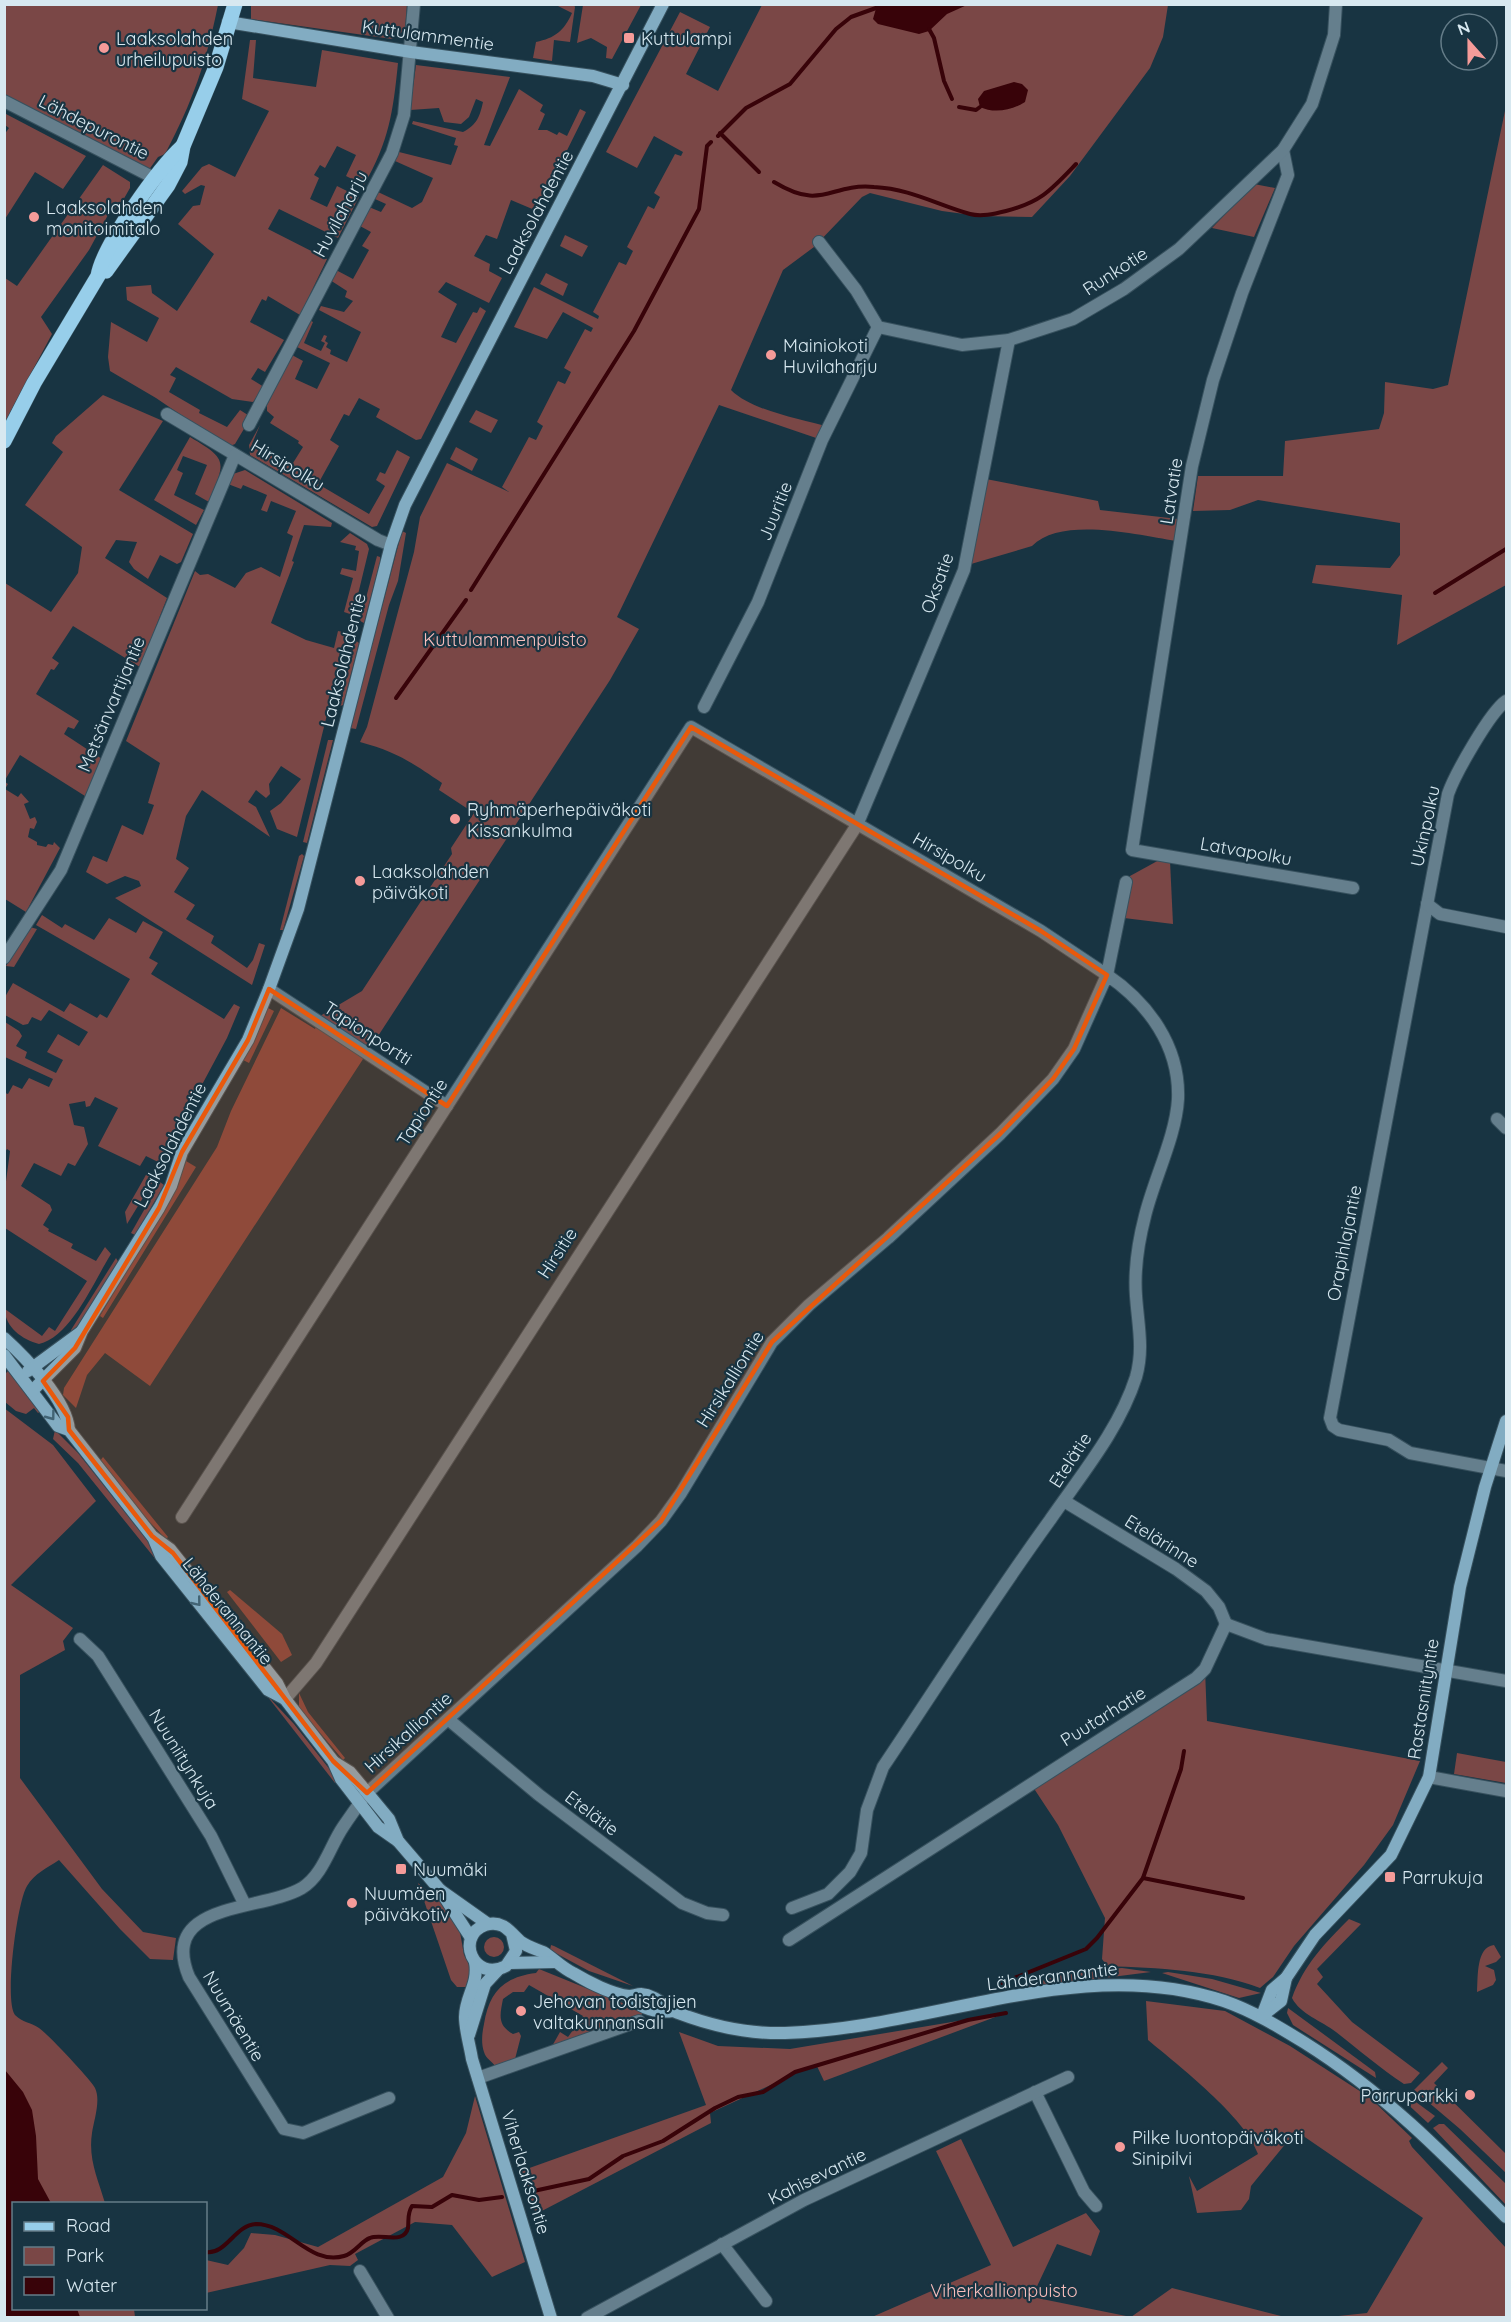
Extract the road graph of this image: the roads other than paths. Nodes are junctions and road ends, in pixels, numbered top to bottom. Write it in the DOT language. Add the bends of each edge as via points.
graph roads {
  1 [pos="226,4"];
  2 [pos="235,4"];
  3 [pos="414,4"];
  4 [pos="663,4"];
  5 [pos="1336,4"];
  6 [pos="228,22"];
  7 [pos="411,52"];
  8 [pos="623,85"];
  9 [pos="4,101"];
  10 [pos="1283,150"];
  11 [pos="161,182"];
  12 [pos="819,242"];
  13 [pos="878,327"];
  14 [pos="1009,340"];
  15 [pos="167,414"];
  16 [pos="249,425"];
  17 [pos="4,441"];
  18 [pos="235,455"];
  19 [pos="391,545"];
  20 [pos="1506,700"];
  21 [pos="704,706"];
  22 [pos="691,727"];
  23 [pos="857,825"];
  24 [pos="1132,850"];
  25 [pos="1126,882"];
  26 [pos="1353,888"];
  27 [pos="1427,904"];
  28 [pos="1506,927"];
  29 [pos="4,958"];
  30 [pos="1107,975"];
  31 [pos="269,989"];
  32 [pos="447,1106"];
  33 [pos="82,1331"];
  34 [pos="4,1338"];
  35 [pos="4,1355"];
  36 [pos="33,1367"];
  37 [pos="21,1376"];
  38 [pos="43,1381"];
  39 [pos="32,1391"];
  40 [pos="1506,1420"];
  41 [pos="69,1430"];
  42 [pos="1491,1468"];
  43 [pos="1506,1471"];
  44 [pos="1064,1501"];
  45 [pos="182,1516"];
  46 [pos="1226,1624"];
  47 [pos="80,1639"];
  48 [pos="1445,1670"];
  49 [pos="1506,1681"];
  50 [pos="285,1699"];
  51 [pos="449,1720"];
  52 [pos="1429,1777"];
  53 [pos="1506,1791"];
  54 [pos="364,1798"];
  55 [pos="440,1890"];
  56 [pos="245,1905"];
  57 [pos="792,1908"];
  58 [pos="723,1915"];
  59 [pos="488,1924"];
  60 [pos="512,1934"];
  61 [pos="471,1938"];
  62 [pos="789,1940"];
  63 [pos="475,1962"];
  64 [pos="554,1962"];
  65 [pos="510,1963"];
  66 [pos="498,1970"];
  67 [pos="1262,2016"];
  68 [pos="639,2021"];
  69 [pos="468,2036"];
  70 [pos="1068,2077"];
  71 [pos="478,2078"];
  72 [pos="1035,2092"];
  73 [pos="389,2098"];
  74 [pos="1096,2206"];
  75 [pos="1506,2217"];
  76 [pos="722,2244"];
  77 [pos="360,2271"];
  78 [pos="766,2301"];
  79 [pos="388,2318"];
  80 [pos="551,2318"];
  81 [pos="587,2318"];
  1 -- 6 [label="main road"];
  2 -- 6 [label="main road"];
  3 -- 7 [label="street, Huvilaharju"];
  4 -- 8 [label="street, Laaksolahdentie"];
  5 -- 10 [label="street, Runkotie" via="1334,35 1312,104"];
  6 -- 7 [label="street, Kuttulammentie"];
  6 -- 11 [label="main road" via="216,68 183,146 169,159"];
  7 -- 8 [label="street, Kuttulammentie" via="593,76"];
  7 -- 16 [label="street, Huvilaharju" via="404,116 392,153"];
  8 -- 19 [label="street, Laaksolahdentie" via="410,496"];
  9 -- 11 [label="street, Lähdepurontie"];
  10 -- 14 [label="street, Runkotie" via="1179,249 1124,289 1073,319"];
  10 -- 24 [label="street, Latvatie" via="1288,176 1213,380 1192,466"];
  11 -- 17 [label="main road" via="118,234"];
  12 -- 13 [label="street" via="856,290"];
  13 -- 14 [label="street, Runkotie" via="962,345"];
  13 -- 21 [label="street, Juuritie" via="822,440 758,602"];
  14 -- 23 [label="street, Oksatie" via="964,570"];
  15 -- 18 [label="street, Hirsipolku"];
  18 -- 19 [label="street, Hirsipolku"];
  18 -- 29 [label="street, Metsänvartijantie" via="60,870"];
  19 -- 31 [label="street, Laaksolahdentie" via="298,909"];
  20 -- 27 [label="street, Ukinpolku" via="1451,787"];
  22 -- 23 [label="street, Hirsipolku"];
  22 -- 32 [label="street, Tapiontie"];
  23 -- 30 [label="street, Hirsipolku" via="1041,931"];
  23 -- 50 [label="street, Hirsitie" via="316,1663"];
  24 -- 26 [label="street, Latvapolku"];
  25 -- 30 [label="street"];
  27 -- 28 [label="street" via="1440,914"];
  27 -- 42 [label="street, Orapihlajantie" via="1330,1418 1339,1430 1389,1440 1410,1453"];
  30 -- 44 [label="street, Etelätie" via="1137,998 1155,1019 1171,1054 1178,1099 1136,1257 1142,1338 1137,1374 1108,1435"];
  30 -- 51 [label="street, Hirsikalliontie" via="1074,1049 1053,1079 1000,1134 772,1342 661,1521"];
  31 -- 32 [label="street, Tapionportti"];
  31 -- 33 [label="street, Laaksolahdentie" via="248,1041 182,1152 159,1208"];
  32 -- 45 [label="street, Tapiontie"];
  33 -- 36 [label="street, Laaksolahdentie"];
  33 -- 38 [label="street, Laaksolahdentie" via="75,1348"];
  34 -- 36 [label="street, Lähderannantie"];
  35 -- 37 [label="street, Lähderannantie"];
  36 -- 37 [label="street, Laaksolahdentie"];
  36 -- 38 [label="street, Lähderannantie"];
  37 -- 39 [label="street, Lähderannantie"];
  38 -- 39 [label="street, Laaksolahdentie"];
  38 -- 41 [label="street, Lähderannantie" via="68,1417"];
  39 -- 41 [label="street, Lähderannantie, one-way" via="58,1426"];
  40 -- 42 [label="street, Rastasniityntie"];
  41 -- 50 [label="street, Lähderannantie" via="152,1536 161,1556 268,1690"];
  42 -- 43 [label="street, Orapihlajantie"];
  42 -- 48 [label="street, Rastasniityntie" via="1460,1587"];
  44 -- 46 [label="street, Etelärinne" via="1206,1591"];
  44 -- 57 [label="street, Etelätie" via="883,1767 867,1810 861,1853 850,1872 828,1894"];
  46 -- 48 [label="street" via="1266,1639"];
  46 -- 62 [label="street, Puutarhatie" via="1205,1669 1196,1678"];
  47 -- 56 [label="street, Nuuniitynkuja" via="98,1656 211,1836"];
  48 -- 49 [label="street"];
  48 -- 52 [label="street, Rastasniityntie"];
  50 -- 54 [label="street, Lähderannantie" via="333,1761 350,1772"];
  51 -- 54 [label="street, Hirsikalliontie"];
  51 -- 58 [label="street, Etelätie" via="539,1795 682,1903 707,1914"];
  52 -- 53 [label="street"];
  52 -- 67 [label="street, Rastasniityntie" via="1391,1855 1315,1935 1286,1978 1278,2006"];
  54 -- 55 [label="street, Lähderannantie" via="389,1819 398,1840"];
  54 -- 56 [label="street, Nuumäentie" via="310,1881 290,1892"];
  55 -- 59 [label="street, Lähderannantie"];
  55 -- 61 [label="street, Lähderannantie"];
  56 -- 73 [label="street, Nuumäentie" via="195,1925 184,1942 183,1964 277,2121 291,2133 303,2133"];
  59 -- 60 [label="street" via="501,1925"];
  59 -- 61 [label="street"];
  60 -- 64 [label="street, Lähderannantie"];
  60 -- 65 [label="street" via="516,1946"];
  61 -- 63 [label="street" via="470,1951"];
  63 -- 66 [label="street"];
  63 -- 69 [label="street, Viherlaaksontie" via="477,1980 465,2017"];
  64 -- 65 [label="street"];
  64 -- 67 [label="street, Lähderannantie" via="659,2013 673,2011 721,2026 781,2033 860,2026 1035,1993 1136,1985 1199,1994"];
  65 -- 66 [label="street"];
  66 -- 69 [label="street" via="485,1984"];
  67 -- 75 [label="street, Lähderannantie" via="1328,2057 1389,2103"];
  68 -- 71 [label="street"];
  69 -- 71 [label="street, Viherlaaksontie"];
  70 -- 72 [label="street, Kahisevantie"];
  71 -- 80 [label="street, Viherlaaksontie"];
  72 -- 74 [label="street" via="1084,2192"];
  72 -- 76 [label="street, Kahisevantie" via="804,2200"];
  76 -- 78 [label="street"];
  76 -- 81 [label="street, Kahisevantie"];
  77 -- 79 [label="street"];
}
